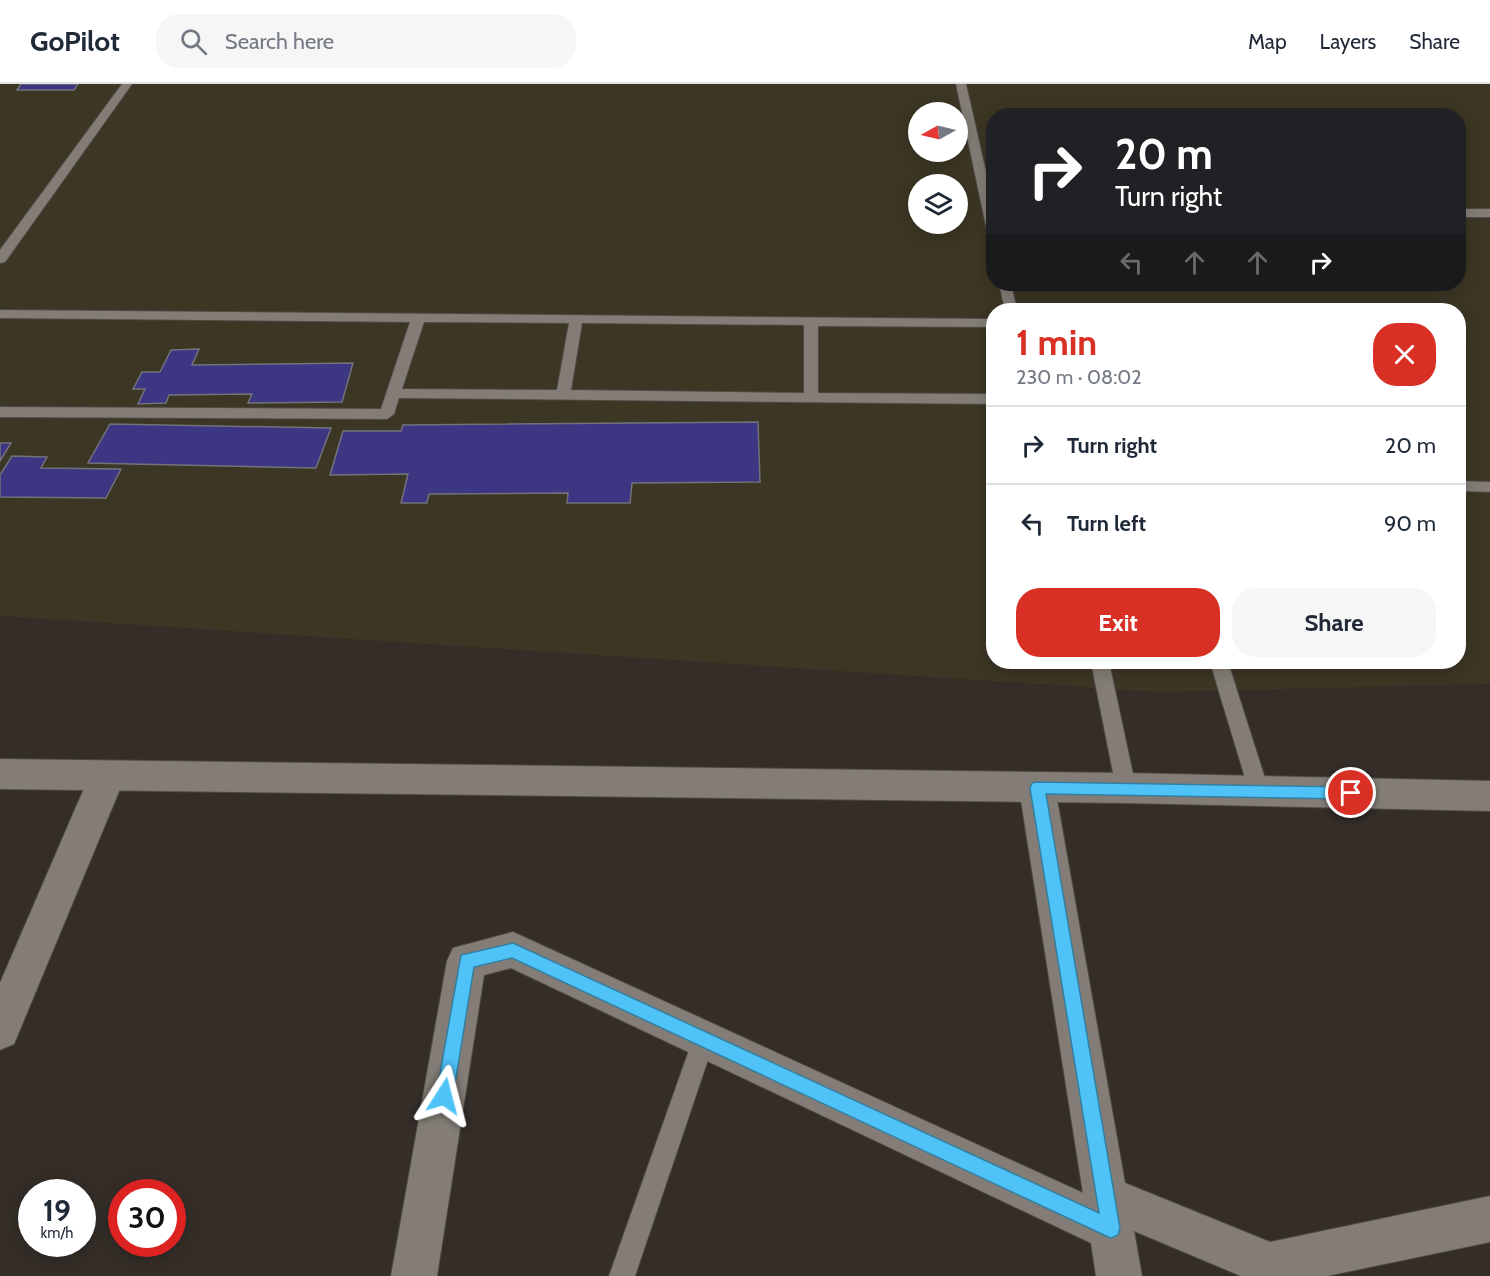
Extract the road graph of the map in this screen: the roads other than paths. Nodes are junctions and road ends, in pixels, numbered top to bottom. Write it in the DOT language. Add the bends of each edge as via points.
graph roads {
  1 [pos="127,84"];
  2 [pos="961,84"];
  3 [pos="986,191"];
  4 [pos="1466,213"];
  5 [pos="1490,213"];
  6 [pos="0,259"];
  7 [pos="0,314"];
  8 [pos="418,318"];
  9 [pos="576,320"];
  10 [pos="811,322"];
  11 [pos="986,323"];
  12 [pos="393,393"];
  13 [pos="563,395"];
  14 [pos="811,398"];
  15 [pos="986,399"];
  16 [pos="0,412"];
  17 [pos="1466,486"];
  18 [pos="1490,487"];
  19 [pos="1102,669"];
  20 [pos="1221,669"];
  21 [pos="0,774"];
  22 [pos="107,777"];
  23 [pos="1037,788"];
  24 [pos="1126,788"];
  25 [pos="1259,791"];
  26 [pos="1490,796"];
  27 [pos="0,1030"];
  28 [pos="704,1039"];
  29 [pos="1108,1213"];
  30 [pos="1490,1220"];
  31 [pos="414,1276"];
  32 [pos="622,1276"];
  33 [pos="1119,1276"];
  1 -- 6 [label="lane"];
  2 -- 3 [label="lane"];
  4 -- 5 [label="lane"];
  7 -- 8 [label="lane"];
  8 -- 9 [label="lane"];
  8 -- 12 [label="lane"];
  9 -- 10 [label="lane"];
  9 -- 13 [label="lane"];
  10 -- 11 [label="lane"];
  10 -- 14 [label="lane"];
  12 -- 13 [label="lane"];
  12 -- 16 [label="lane" via="387,414"];
  13 -- 14 [label="lane"];
  14 -- 15 [label="lane"];
  17 -- 18 [label="lane"];
  19 -- 24 [label="lane"];
  20 -- 25 [label="lane"];
  21 -- 22 [label="street"];
  22 -- 23 [label="street"];
  22 -- 27 [label="street"];
  23 -- 24 [label="street"];
  23 -- 29 [label="street"];
  24 -- 25 [label="street"];
  25 -- 26 [label="street"];
  28 -- 29 [label="street"];
  28 -- 31 [label="street" via="513,950 466,961"];
  28 -- 32 [label="lane"];
  29 -- 30 [label="street" via="1269,1264"];
  29 -- 33 [label="street"];
}
